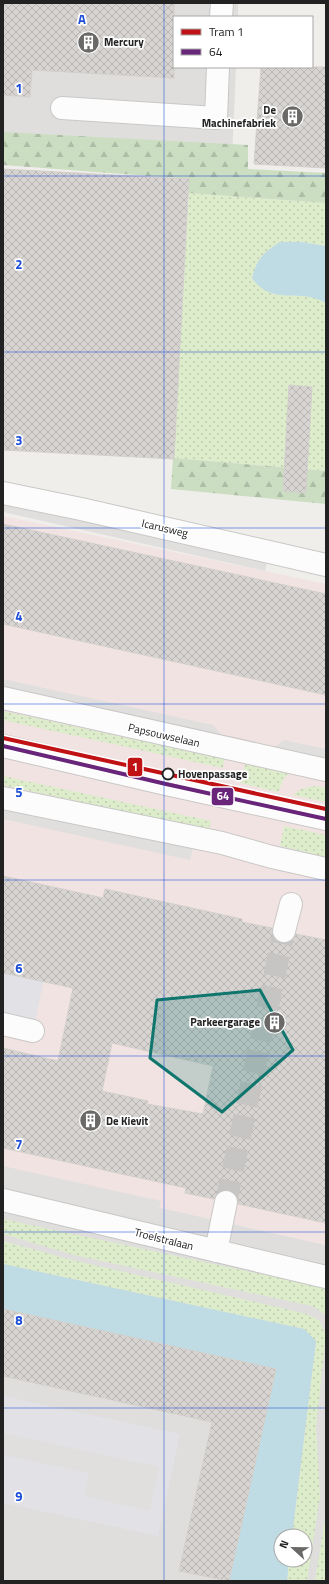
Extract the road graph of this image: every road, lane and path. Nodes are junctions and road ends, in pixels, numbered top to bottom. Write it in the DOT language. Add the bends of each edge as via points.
graph roads {
  1 [pos="222,3"];
  2 [pos="221,16"];
  3 [pos="218,68"];
  4 [pos="62,108"];
  5 [pos="3,493"];
  6 [pos="326,565"];
  7 [pos="3,698"];
  8 [pos="3,746"];
  9 [pos="326,770"];
  10 [pos="3,798"];
  11 [pos="326,819"];
  12 [pos="326,869"];
  13 [pos="291,904"];
  14 [pos="284,931"];
  15 [pos="3,1024"];
  16 [pos="33,1031"];
  17 [pos="3,1200"];
  18 [pos="226,1202"];
  19 [pos="216,1251"];
  20 [pos="326,1277"];
  1 -- 2 [label="street"];
  3 -- 4 [label="street" via="216,118"];
  5 -- 6 [label="street, Icarusweg"];
  7 -- 9 [label="street, Papsouwselaan"];
  8 -- 11 [label="street"];
  10 -- 12 [label="street" via="222,843"];
  13 -- 14 [label="street"];
  15 -- 16 [label="street"];
  17 -- 19 [label="street, Troelstralaan"];
  18 -- 19 [label="street"];
  19 -- 20 [label="street, Troelstralaan"];
}
